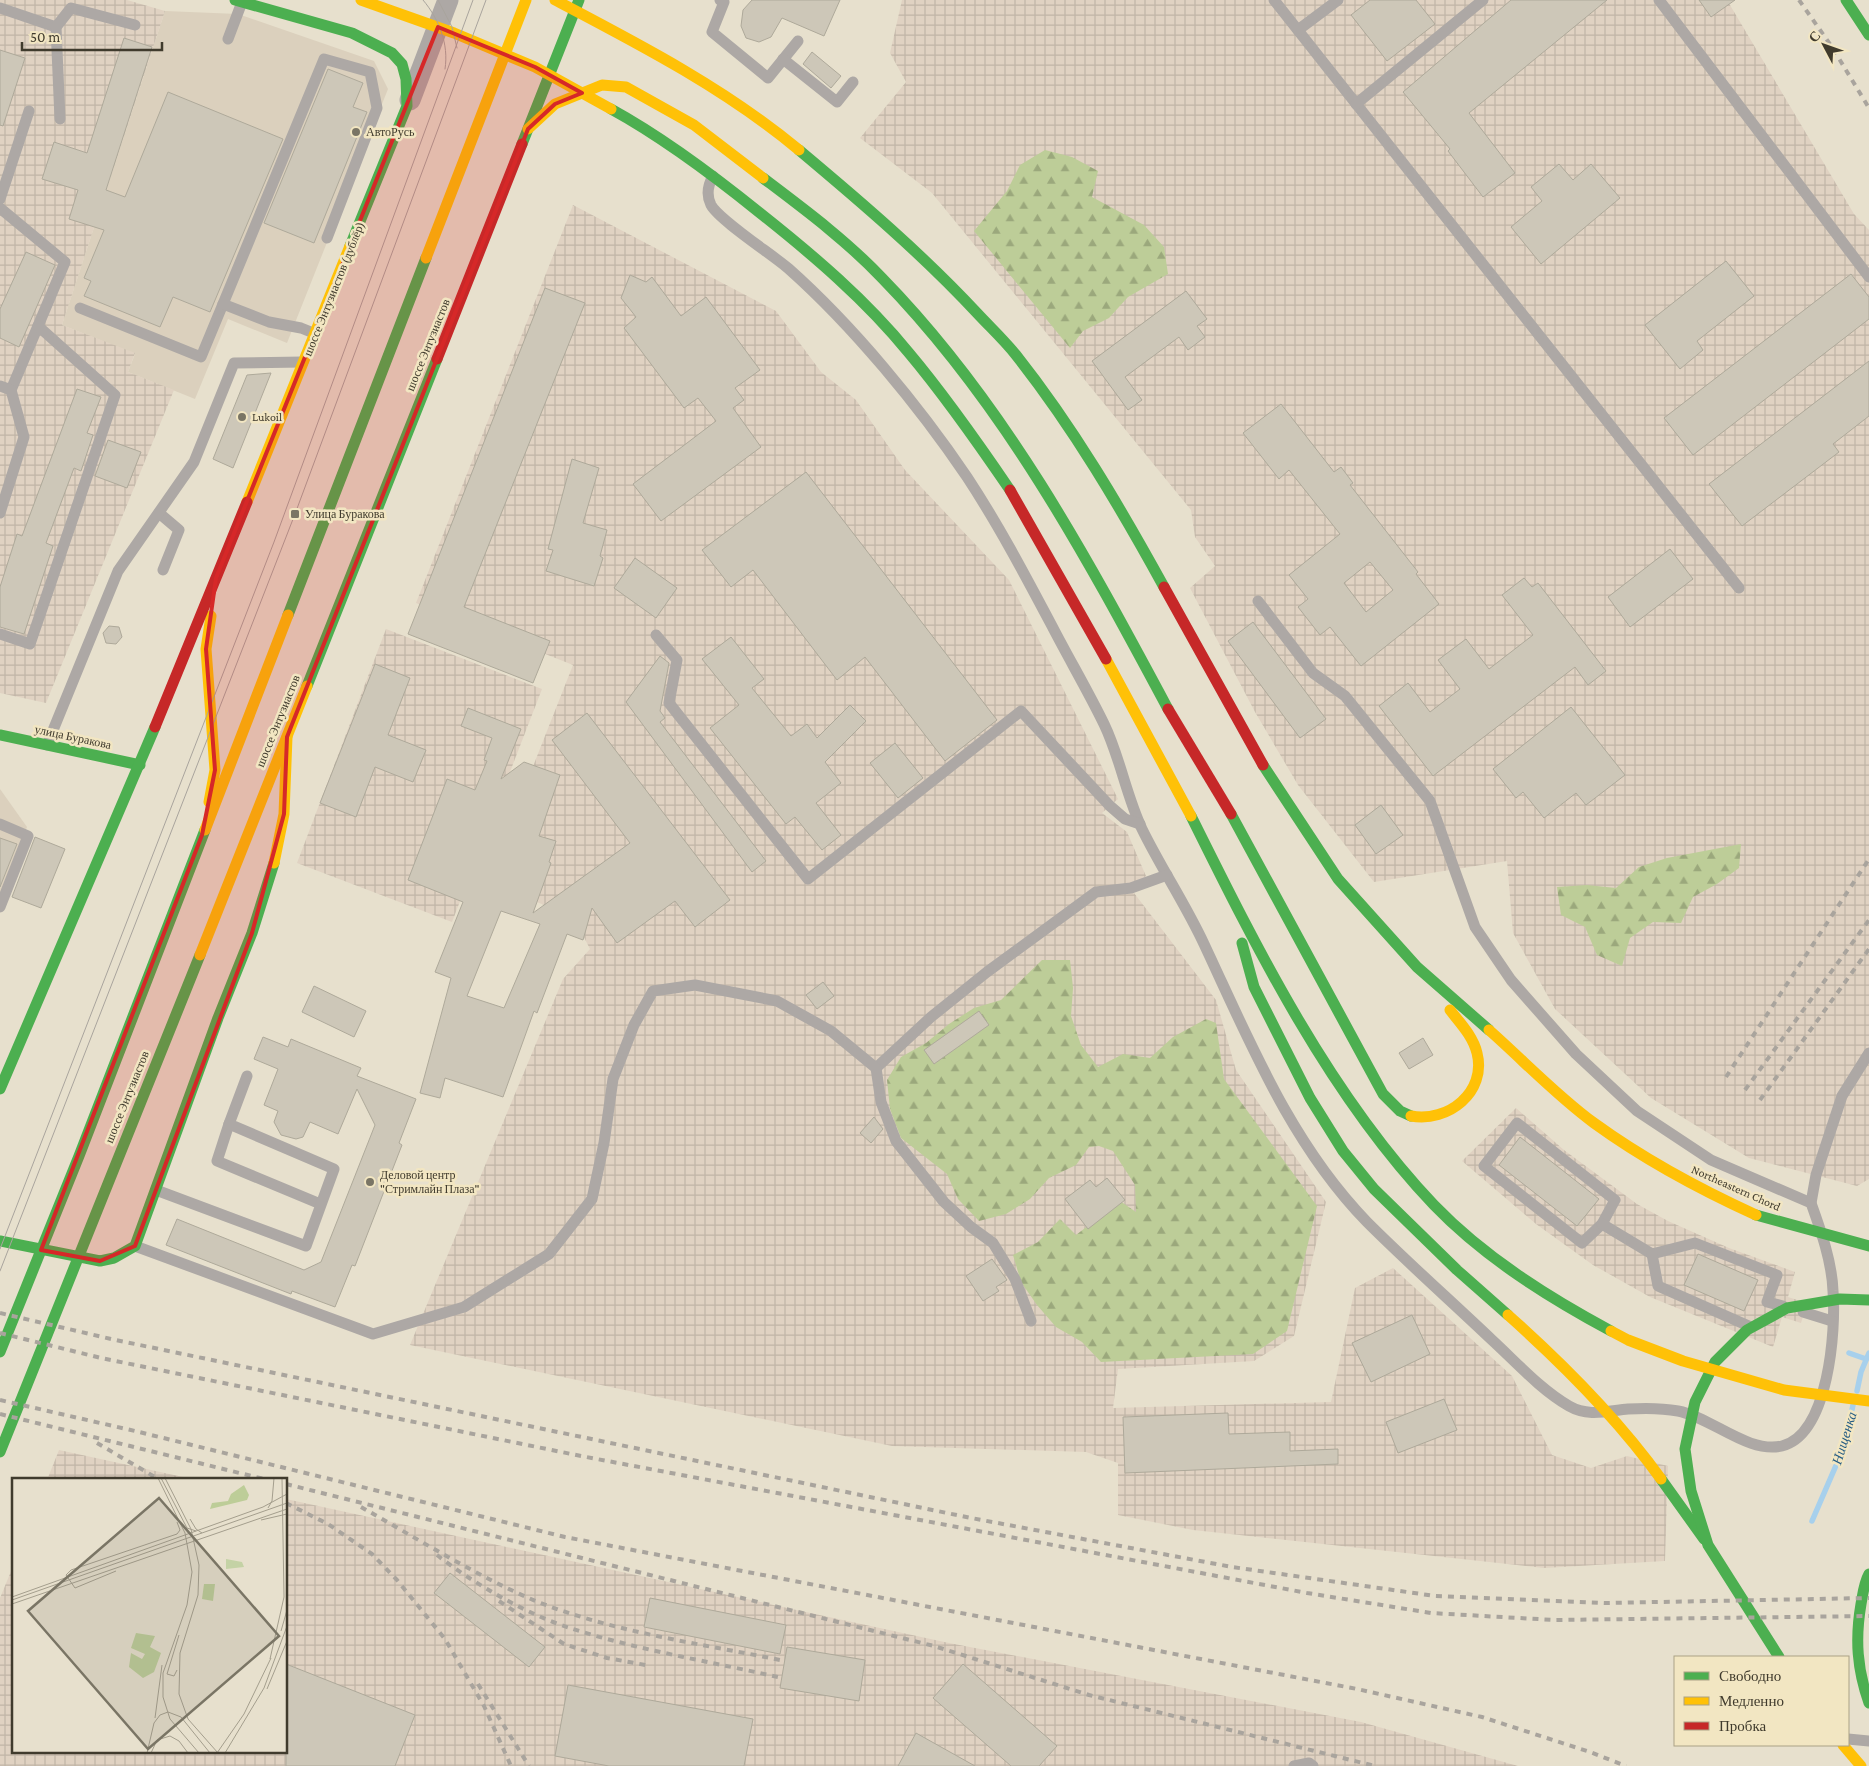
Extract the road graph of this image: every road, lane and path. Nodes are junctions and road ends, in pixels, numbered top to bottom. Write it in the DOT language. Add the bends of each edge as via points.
graph roads {
  1 [pos="361,0"];
  2 [pos="448,0"];
  3 [pos="526,0"];
  4 [pos="555,0"];
  5 [pos="579,0"];
  6 [pos="720,0"];
  7 [pos="1274,0"];
  8 [pos="1338,0"];
  9 [pos="1483,0"];
  10 [pos="1659,0"];
  11 [pos="1846,0"];
  12 [pos="238,1"];
  13 [pos="295,6"];
  14 [pos="0,8"];
  15 [pos="267,9"];
  16 [pos="136,25"];
  17 [pos="56,27"];
  18 [pos="1298,30"];
  19 [pos="1869,35"];
  20 [pos="228,39"];
  21 [pos="798,41"];
  22 [pos="783,59"];
  23 [pos="854,82"];
  24 [pos="1356,104"];
  25 [pos="407,106"];
  26 [pos="29,111"];
  27 [pos="60,119"];
  28 [pos="528,129"];
  29 [pos="726,148"];
  30 [pos="0,199"];
  31 [pos="0,208"];
  32 [pos="350,248"];
  33 [pos="1869,277"];
  34 [pos="223,304"];
  35 [pos="80,308"];
  36 [pos="38,326"];
  37 [pos="316,334"];
  38 [pos="304,362"];
  39 [pos="5,388"];
  40 [pos="0,512"];
  41 [pos="159,513"];
  42 [pos="1087,559"];
  43 [pos="163,570"];
  44 [pos="216,578"];
  45 [pos="1740,588"];
  46 [pos="1258,601"];
  47 [pos="0,634"];
  48 [pos="656,635"];
  49 [pos="1122,650"];
  50 [pos="1139,695"];
  51 [pos="0,735"];
  52 [pos="287,737"];
  53 [pos="48,745"];
  54 [pos="140,766"];
  55 [pos="1167,768"];
  56 [pos="0,824"];
  57 [pos="1140,824"];
  58 [pos="202,835"];
  59 [pos="1167,874"];
  60 [pos="1226,885"];
  61 [pos="0,907"];
  62 [pos="1417,967"];
  63 [pos="1869,1053"];
  64 [pos="876,1068"];
  65 [pos="247,1076"];
  66 [pos="0,1089"];
  67 [pos="229,1124"];
  68 [pos="156,1190"];
  69 [pos="318,1203"];
  70 [pos="1811,1204"];
  71 [pos="1602,1224"];
  72 [pos="0,1241"];
  73 [pos="135,1246"];
  74 [pos="1869,1246"];
  75 [pos="1652,1254"];
  76 [pos="1869,1300"];
  77 [pos="1767,1302"];
  78 [pos="1031,1321"];
  79 [pos="1832,1321"];
  80 [pos="0,1352"];
  81 [pos="1869,1401"];
  82 [pos="0,1452"];
  83 [pos="1710,1549"];
  84 [pos="1869,1574"];
  85 [pos="1778,1656"];
  86 [pos="1869,1703"];
  87 [pos="1849,1739"];
  88 [pos="1869,1741"];
  89 [pos="1843,1746"];
  90 [pos="1294,1766"];
  91 [pos="1313,1766"];
  92 [pos="1861,1766"];
  1 -- 55 [label="main road" via="454,33 535,67 644,127 723,182 856,296 908,351 955,410 1018,501"];
  2 -- 25 [label="street, шоссе Энтузиастов (дублёр)"];
  3 -- 58 [label="main road, шоссе Энтузиастов"];
  4 -- 62 [label="main road" via="649,49 724,96 788,142 889,226 956,290 1014,354 1070,429 1122,511 1243,733 1285,802 1338,879"];
  5 -- 28 [label="main road, шоссе Энтузиастов"];
  6 -- 22 [label="lane" via="724,2 712,32 768,78"];
  7 -- 18 [label="lane"];
  8 -- 18 [label="lane"];
  9 -- 24 [label="lane"];
  10 -- 33 [label="lane"];
  11 -- 19 [label="main road"];
  12 -- 15 [label="main road"];
  12 -- 20 [label="lane"];
  13 -- 15 [label="main road"];
  14 -- 17 [label="lane"];
  15 -- 25 [label="main road" via="367,38 390,50 402,64"];
  16 -- 17 [label="lane" via="71,8"];
  17 -- 27 [label="lane"];
  18 -- 24 [label="lane"];
  21 -- 22 [label="lane"];
  22 -- 23 [label="lane" via="837,102"];
  24 -- 45 [label="lane"];
  25 -- 32 [label="main road, шоссе Энтузиастов (дублёр)"];
  26 -- 30 [label="lane"];
  28 -- 29 [label="main road" via="555,104 602,85 626,87 694,125"];
  28 -- 52 [label="main road, шоссе Энтузиастов"];
  29 -- 42 [label="main road" via="826,226 882,277 932,333 981,394 1031,466"];
  29 -- 57 [label="lane" via="708,187 712,206 790,270 855,336 916,407 967,477 1012,550 1106,728"];
  31 -- 36 [label="lane" via="65,262"];
  32 -- 34 [label="lane" via="322,237 378,108 370,72 324,59"];
  32 -- 37 [label="main road, шоссе Энтузиастов (дублёр)"];
  34 -- 35 [label="lane" via="201,357"];
  34 -- 37 [label="lane" via="269,322"];
  36 -- 39 [label="lane"];
  36 -- 47 [label="lane" via="115,395 30,644"];
  37 -- 38 [label="main road, шоссе Энтузиастов (дублёр)"];
  38 -- 41 [label="lane" via="234,363 194,462"];
  38 -- 44 [label="main road, шоссе Энтузиастов (дублёр)"];
  39 -- 40 [label="lane" via="24,437"];
  41 -- 43 [label="lane" via="179,530"];
  41 -- 53 [label="lane" via="118,571"];
  42 -- 49 [label="main road"];
  42 -- 62 [label="main road" via="1177,726 1243,833 1383,1094 1398,1110 1412,1117 1444,1115 1461,1105 1472,1092 1478,1076 1478,1055 1466,1030"];
  44 -- 54 [label="main road"];
  44 -- 58 [label="main road" via="206,649 214,722 215,770"];
  46 -- 70 [label="lane" via="1313,673 1345,696 1430,801 1475,927 1512,980 1576,1054 1637,1111 1711,1160"];
  48 -- 57 [label="lane" via="677,660 669,703 808,879 1021,711 1110,806 1125,819"];
  50 -- 55 [label="main road"];
  51 -- 53 [label="main road, улица Буракова"];
  52 -- 68 [label="main road" via="284,814 278,850 252,933"];
  52 -- 82 [label="main road, шоссе Энтузиастов"];
  53 -- 54 [label="main road, улица Буракова"];
  54 -- 66 [label="main road"];
  55 -- 60 [label="main road"];
  56 -- 61 [label="lane" via="28,836"];
  57 -- 59 [label="lane"];
  58 -- 80 [label="main road, шоссе Энтузиастов"];
  59 -- 64 [label="lane" via="1131,888 1096,892 987,972 931,1017"];
  59 -- 79 [label="lane" via="1199,933 1264,1072 1299,1136 1332,1182 1405,1259 1545,1389 1574,1410 1597,1414 1636,1409 1683,1412 1762,1446 1783,1446 1798,1438 1810,1424 1822,1398"];
  60 -- 81 [label="main road" via="1257,948 1330,1069 1382,1144 1434,1205 1488,1253 1561,1304 1628,1340 1683,1361 1784,1390"];
  60 -- 83 [label="main road" via="1254,987 1310,1098 1343,1151 1374,1189 1456,1270 1582,1386 1649,1462"];
  62 -- 74 [label="main road, Northeastern Chord" via="1593,1122 1652,1162 1763,1218"];
  63 -- 70 [label="lane" via="1842,1096 1816,1175"];
  64 -- 73 [label="lane" via="830,1030 777,1001 695,985 653,991 634,1024 613,1080 592,1199 549,1254 464,1306 373,1334"];
  64 -- 78 [label="lane" via="881,1102 896,1141 944,1202 993,1243 1015,1279"];
  65 -- 67 [label="lane"];
  67 -- 68 [label="lane" via="334,1169 306,1246"];
  67 -- 69 [label="lane" via="217,1161"];
  68 -- 73 [label="main road"];
  70 -- 79 [label="lane" via="1821,1229 1834,1288"];
  71 -- 71 [label="lane" via="1615,1200 1517,1123 1484,1166 1582,1243"];
  71 -- 75 [label="lane"];
  72 -- 73 [label="main road" via="100,1261 114,1258"];
  75 -- 77 [label="lane" via="1695,1243 1777,1275"];
  75 -- 77 [label="lane" via="1658,1286 1755,1329"];
  76 -- 83 [label="main road" via="1840,1299 1787,1308 1747,1330 1715,1362 1695,1402 1685,1449 1691,1492"];
  77 -- 79 [label="lane"];
  83 -- 85 [label="main road"];
  84 -- 86 [label="main road" via="1855,1636 1859,1678"];
  87 -- 88 [label="lane"];
  89 -- 92 [label="main road"];
  90 -- 91 [label="lane" via="1309,1763"];
}
